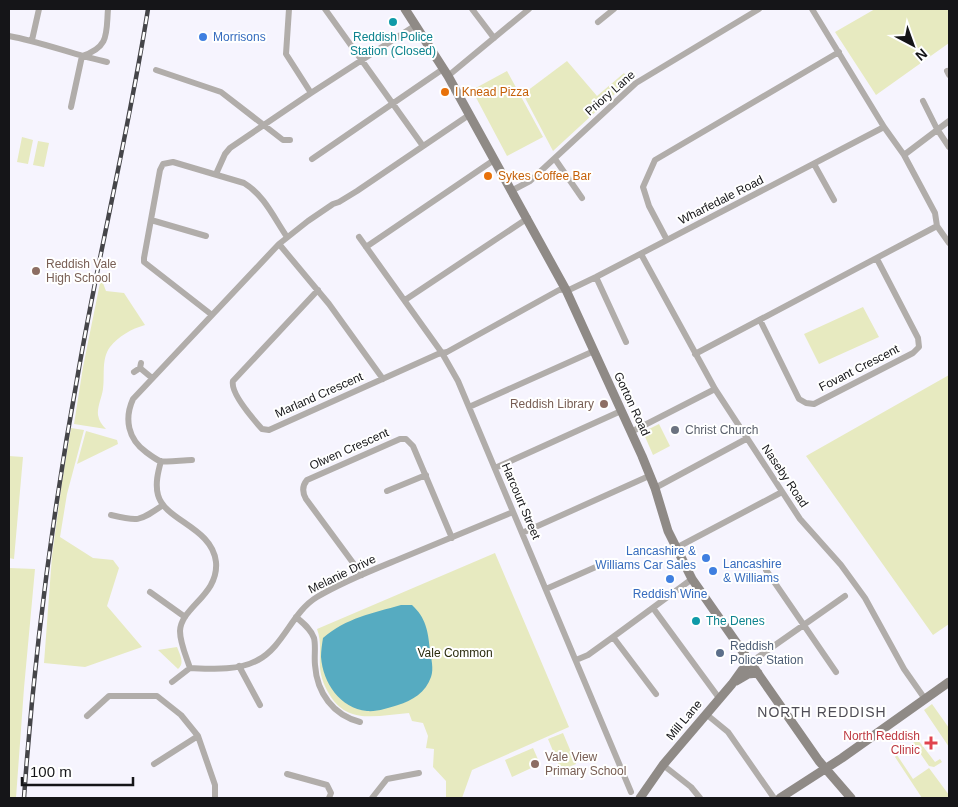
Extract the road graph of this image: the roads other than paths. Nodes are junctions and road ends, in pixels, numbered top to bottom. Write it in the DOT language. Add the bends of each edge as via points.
graph roads {
  1 [pos="39,9"];
  2 [pos="108,9"];
  3 [pos="290,9"];
  4 [pos="326,9"];
  5 [pos="406,9"];
  6 [pos="472,9"];
  7 [pos="529,9"];
  8 [pos="614,9"];
  9 [pos="759,9"];
  10 [pos="821,9"];
  11 [pos="813,11"];
  12 [pos="598,22"];
  13 [pos="416,25"];
  14 [pos="9,36"];
  15 [pos="494,38"];
  16 [pos="32,40"];
  17 [pos="839,52"];
  18 [pos="82,56"];
  19 [pos="362,60"];
  20 [pos="107,62"];
  21 [pos="156,70"];
  22 [pos="445,72"];
  23 [pos="311,92"];
  24 [pos="923,101"];
  25 [pos="393,103"];
  26 [pos="71,107"];
  27 [pos="469,114"];
  28 [pos="949,120"];
  29 [pos="265,125"];
  30 [pos="884,127"];
  31 [pos="937,129"];
  32 [pos="290,140"];
  33 [pos="423,146"];
  34 [pos="949,147"];
  35 [pos="904,155"];
  36 [pos="312,159"];
  37 [pos="555,159"];
  38 [pos="494,160"];
  39 [pos="814,164"];
  40 [pos="216,174"];
  41 [pos="511,191"];
  42 [pos="582,198"];
  43 [pos="834,200"];
  44 [pos="528,218"];
  45 [pos="151,220"];
  46 [pos="938,226"];
  47 [pos="206,236"];
  48 [pos="287,237"];
  49 [pos="359,237"];
  50 [pos="667,240"];
  51 [pos="949,243"];
  52 [pos="279,244"];
  53 [pos="366,247"];
  54 [pos="641,254"];
  55 [pos="877,259"];
  56 [pos="596,277"];
  57 [pos="318,290"];
  58 [pos="566,290"];
  59 [pos="405,300"];
  60 [pos="212,315"];
  61 [pos="760,320"];
  62 [pos="626,342"];
  63 [pos="594,351"];
  64 [pos="442,353"];
  65 [pos="695,354"];
  66 [pos="138,368"];
  67 [pos="152,378"];
  68 [pos="383,379"];
  69 [pos="715,389"];
  70 [pos="469,407"];
  71 [pos="621,411"];
  72 [pos="631,432"];
  73 [pos="746,439"];
  74 [pos="192,460"];
  75 [pos="160,461"];
  76 [pos="494,468"];
  77 [pos="426,475"];
  78 [pos="649,476"];
  79 [pos="655,488"];
  80 [pos="387,491"];
  81 [pos="782,492"];
  82 [pos="163,505"];
  83 [pos="513,512"];
  84 [pos="111,515"];
  85 [pos="522,533"];
  86 [pos="452,538"];
  87 [pos="676,548"];
  88 [pos="598,566"];
  89 [pos="766,570"];
  90 [pos="362,575"];
  91 [pos="692,579"];
  92 [pos="546,589"];
  93 [pos="150,592"];
  94 [pos="845,596"];
  95 [pos="653,608"];
  96 [pos="185,617"];
  97 [pos="296,617"];
  98 [pos="804,625"];
  99 [pos="614,637"];
  100 [pos="576,660"];
  101 [pos="751,662"];
  102 [pos="239,666"];
  103 [pos="190,668"];
  104 [pos="836,672"];
  105 [pos="758,673"];
  106 [pos="172,682"];
  107 [pos="949,682"];
  108 [pos="732,684"];
  109 [pos="656,694"];
  110 [pos="719,698"];
  111 [pos="925,699"];
  112 [pos="260,705"];
  113 [pos="706,714"];
  114 [pos="87,716"];
  115 [pos="360,722"];
  116 [pos="198,736"];
  117 [pos="154,764"];
  118 [pos="662,764"];
  119 [pos="825,768"];
  120 [pos="419,773"];
  121 [pos="287,774"];
  122 [pos="631,792"];
  123 [pos="215,798"];
  124 [pos="329,798"];
  125 [pos="372,798"];
  126 [pos="640,798"];
  127 [pos="700,798"];
  128 [pos="774,798"];
  129 [pos="780,798"];
  130 [pos="851,798"];
  1 -- 16 [label="street"];
  2 -- 18 [label="street" via="108,27 102,45"];
  3 -- 23 [label="street" via="286,54"];
  4 -- 19 [label="street"];
  5 -- 13 [label="main road, Gorton Road"];
  6 -- 15 [label="street"];
  7 -- 15 [label="street"];
  8 -- 12 [label="street"];
  9 -- 37 [label="street, Priory Lane" via="636,83"];
  10 -- 11 [label="street"];
  11 -- 17 [label="street"];
  13 -- 19 [label="street"];
  13 -- 22 [label="main road, Gorton Road"];
  14 -- 16 [label="street"];
  15 -- 22 [label="street"];
  16 -- 18 [label="street"];
  17 -- 30 [label="street"];
  17 -- 50 [label="street" via="655,160 643,186 649,206"];
  18 -- 20 [label="street"];
  18 -- 26 [label="street"];
  19 -- 23 [label="street"];
  19 -- 25 [label="street"];
  21 -- 29 [label="street" via="221,92"];
  22 -- 25 [label="street"];
  22 -- 27 [label="main road, Gorton Road"];
  23 -- 29 [label="street"];
  24 -- 31 [label="street"];
  25 -- 33 [label="street"];
  25 -- 36 [label="street"];
  27 -- 33 [label="street"];
  27 -- 38 [label="main road, Gorton Road"];
  28 -- 31 [label="street"];
  29 -- 32 [label="street" via="283,140"];
  29 -- 40 [label="street" via="230,148"];
  30 -- 35 [label="street"];
  30 -- 39 [label="street, Wharfedale Road"];
  31 -- 34 [label="street"];
  31 -- 35 [label="street"];
  33 -- 48 [label="street"];
  35 -- 46 [label="street"];
  37 -- 41 [label="street, Priory Lane" via="530,181"];
  37 -- 42 [label="street"];
  38 -- 41 [label="main road, Gorton Road"];
  38 -- 53 [label="street"];
  39 -- 43 [label="street"];
  39 -- 50 [label="street, Wharfedale Road"];
  40 -- 45 [label="street" via="172,162 163,164"];
  40 -- 48 [label="street" via="252,188"];
  41 -- 44 [label="main road, Gorton Road"];
  44 -- 58 [label="main road, Gorton Road"];
  44 -- 59 [label="street"];
  45 -- 47 [label="street"];
  45 -- 60 [label="street" via="144,262"];
  46 -- 51 [label="street"];
  46 -- 55 [label="street"];
  48 -- 52 [label="street"];
  49 -- 53 [label="street, Harcourt Street"];
  50 -- 54 [label="street, Wharfedale Road"];
  52 -- 57 [label="street"];
  52 -- 60 [label="street"];
  53 -- 59 [label="street, Harcourt Street"];
  54 -- 56 [label="street, Wharfedale Road"];
  54 -- 65 [label="street, Naseby Road"];
  55 -- 61 [label="street"];
  55 -- 61 [label="street, Fovant Crescent" via="918,338 919,346 913,353 814,404 806,404 799,399"];
  56 -- 58 [label="street, Wharfedale Road"];
  56 -- 62 [label="street"];
  57 -- 68 [label="street"];
  57 -- 68 [label="street, Marland Crescent" via="232,380 235,394 262,429 269,430"];
  58 -- 63 [label="main road, Gorton Road"];
  58 -- 64 [label="street, Marland Crescent" via="559,290"];
  59 -- 64 [label="street, Harcourt Street"];
  60 -- 67 [label="street"];
  61 -- 65 [label="street"];
  63 -- 70 [label="street"];
  63 -- 71 [label="main road, Gorton Road"];
  64 -- 68 [label="street, Marland Crescent"];
  64 -- 70 [label="street, Harcourt Street"];
  65 -- 69 [label="street, Naseby Road"];
  66 -- 67 [label="street"];
  67 -- 75 [label="street" via="133,400 127,420 132,439"];
  69 -- 72 [label="street"];
  69 -- 73 [label="street, Naseby Road"];
  70 -- 76 [label="street, Harcourt Street"];
  71 -- 72 [label="main road, Gorton Road"];
  71 -- 76 [label="street"];
  72 -- 78 [label="main road, Gorton Road"];
  73 -- 79 [label="street"];
  73 -- 81 [label="street, Naseby Road"];
  74 -- 75 [label="street"];
  75 -- 82 [label="street" via="157,488"];
  76 -- 83 [label="street, Harcourt Street"];
  77 -- 80 [label="street"];
  77 -- 86 [label="street, Olwen Crescent"];
  77 -- 90 [label="street, Olwen Crescent" via="413,446 406,439 400,439 305,482 303,492 306,499"];
  78 -- 79 [label="main road, Gorton Road"];
  78 -- 85 [label="street"];
  79 -- 87 [label="main road, Gorton Road"];
  81 -- 87 [label="street"];
  81 -- 111 [label="street, Naseby Road" via="800,519 850,576"];
  82 -- 84 [label="street" via="143,519"];
  82 -- 96 [label="street" via="199,532 215,557 215,578"];
  83 -- 85 [label="street, Harcourt Street"];
  83 -- 86 [label="street, Melanie Drive"];
  85 -- 92 [label="street, Harcourt Street"];
  86 -- 90 [label="street, Melanie Drive"];
  87 -- 91 [label="main road, Gorton Road"];
  88 -- 92 [label="street"];
  89 -- 98 [label="street"];
  90 -- 97 [label="street, Melanie Drive" via="316,597"];
  91 -- 95 [label="street"];
  91 -- 101 [label="main road, Gorton Road"];
  92 -- 100 [label="street, Harcourt Street"];
  93 -- 96 [label="street"];
  94 -- 98 [label="street"];
  95 -- 99 [label="street"];
  95 -- 110 [label="street"];
  96 -- 103 [label="street" via="180,629"];
  97 -- 102 [label="street, Melanie Drive" via="274,646 258,660"];
  97 -- 115 [label="street" via="314,638 315,665 323,694 340,714"];
  98 -- 101 [label="street"];
  98 -- 104 [label="street"];
  99 -- 100 [label="street"];
  99 -- 109 [label="street"];
  100 -- 122 [label="street, Harcourt Street"];
  101 -- 105 [label="main road, Gorton Road"];
  101 -- 108 [label="main road, Mill Lane"];
  102 -- 103 [label="street, Melanie Drive"];
  102 -- 112 [label="street"];
  103 -- 106 [label="street"];
  105 -- 108 [label="main road"];
  105 -- 119 [label="main road, Gorton Road"];
  107 -- 111 [label="main road"];
  108 -- 110 [label="main road, Mill Lane"];
  110 -- 113 [label="main road, Mill Lane"];
  111 -- 119 [label="main road"];
  113 -- 118 [label="main road, Mill Lane"];
  113 -- 128 [label="street" via="728,732"];
  114 -- 116 [label="street" via="109,696 157,696 181,714"];
  116 -- 117 [label="street"];
  116 -- 123 [label="street" via="215,785"];
  118 -- 126 [label="main road, Mill Lane"];
  118 -- 127 [label="street"];
  119 -- 129 [label="main road"];
  119 -- 130 [label="main road, Gorton Road"];
  120 -- 125 [label="street" via="387,779"];
  121 -- 124 [label="street" via="327,785 331,793"];
}
